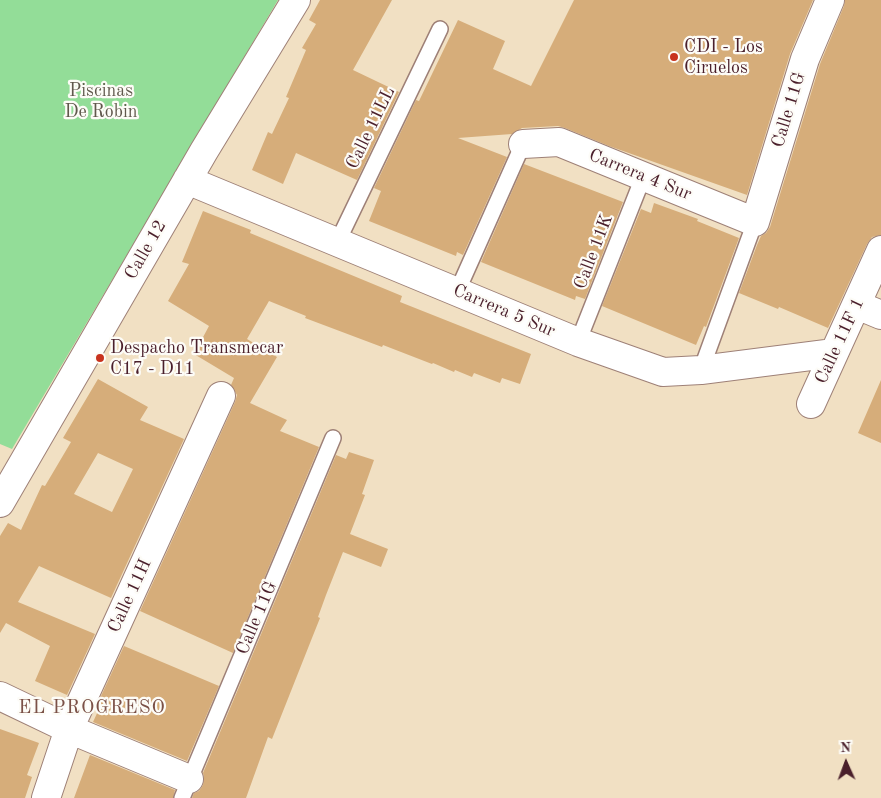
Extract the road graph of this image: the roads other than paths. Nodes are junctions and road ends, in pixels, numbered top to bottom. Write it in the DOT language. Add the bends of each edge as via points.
graph roads {
  1 [pos="296,0"];
  2 [pos="830,0"];
  3 [pos="440,29"];
  4 [pos="523,144"];
  5 [pos="644,175"];
  6 [pos="186,180"];
  7 [pos="755,222"];
  8 [pos="337,243"];
  9 [pos="881,250"];
  10 [pos="458,292"];
  11 [pos="869,310"];
  12 [pos="578,342"];
  13 [pos="834,353"];
  14 [pos="701,370"];
  15 [pos="222,396"];
  16 [pos="811,404"];
  17 [pos="333,438"];
  18 [pos="0,503"];
  19 [pos="0,696"];
  20 [pos="69,729"];
  21 [pos="186,789"];
  22 [pos="46,798"];
  1 -- 6 [label="street, Calle 12"];
  2 -- 7 [label="street, Calle 11G" via="805,59"];
  3 -- 8 [label="lane, Calle 11LL"];
  4 -- 5 [label="street, Carrera 4 Sur" via="558,142"];
  4 -- 10 [label="lane"];
  5 -- 7 [label="street, Carrera 4 Sur"];
  5 -- 12 [label="lane, Calle 11K"];
  6 -- 8 [label="street, Carrera 5 Sur"];
  6 -- 18 [label="street, Calle 12"];
  7 -- 14 [label="lane"];
  8 -- 10 [label="street, Carrera 5 Sur"];
  9 -- 11 [label="street, Calle 11F 1"];
  10 -- 12 [label="street, Carrera 5 Sur"];
  11 -- 13 [label="street, Calle 11F 1"];
  12 -- 14 [label="street, Carrera 5 Sur" via="663,372"];
  13 -- 14 [label="street, Carrera 5 Sur"];
  13 -- 16 [label="street, Calle 11F 1"];
  15 -- 20 [label="street, Calle 11H"];
  17 -- 21 [label="lane, Calle 11G"];
  19 -- 20 [label="street"];
  20 -- 21 [label="street"];
  20 -- 22 [label="street, Calle 11H"];
}
